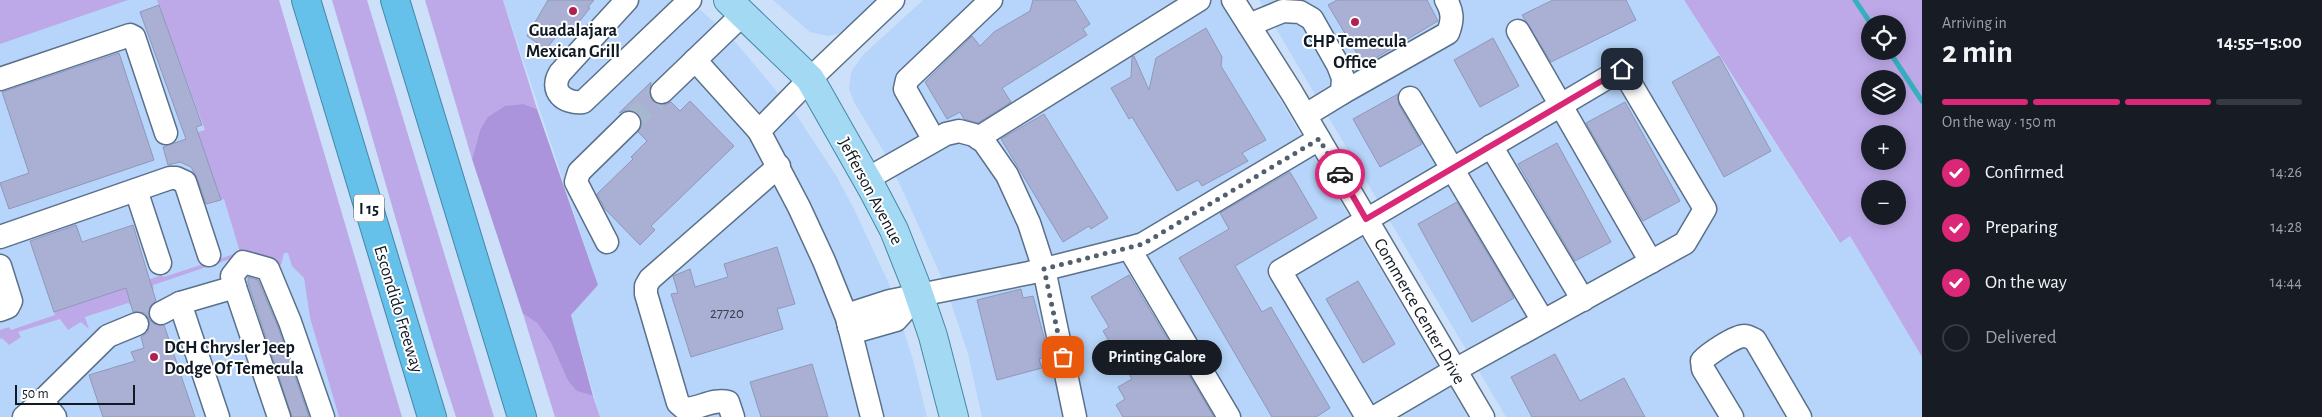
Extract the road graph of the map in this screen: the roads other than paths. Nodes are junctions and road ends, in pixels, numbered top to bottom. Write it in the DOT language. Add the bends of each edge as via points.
graph roads {
  1 [pos="306,0"];
  2 [pos="395,0"];
  3 [pos="627,0"];
  4 [pos="690,0"];
  5 [pos="893,0"];
  6 [pos="991,0"];
  7 [pos="1199,0"];
  8 [pos="1234,0"];
  9 [pos="1446,0"];
  10 [pos="737,5"];
  11 [pos="1291,5"];
  12 [pos="1249,26"];
  13 [pos="1518,31"];
  14 [pos="695,60"];
  15 [pos="0,79"];
  16 [pos="810,79"];
  17 [pos="662,92"];
  18 [pos="1342,93"];
  19 [pos="1410,98"];
  20 [pos="1561,105"];
  21 [pos="1306,115"];
  22 [pos="630,124"];
  23 [pos="759,131"];
  24 [pos="166,133"];
  25 [pos="978,138"];
  26 [pos="1319,139"];
  27 [pos="934,140"];
  28 [pos="1491,146"];
  29 [pos="779,166"];
  30 [pos="1452,168"];
  31 [pos="867,179"];
  32 [pos="136,190"];
  33 [pos="1366,219"];
  34 [pos="0,237"];
  35 [pos="607,242"];
  36 [pos="1129,248"];
  37 [pos="209,255"];
  38 [pos="1651,262"];
  39 [pos="160,264"];
  40 [pos="0,266"];
  41 [pos="1044,269"];
  42 [pos="235,287"];
  43 [pos="919,294"];
  44 [pos="1583,300"];
  45 [pos="180,303"];
  46 [pos="0,310"];
  47 [pos="160,313"];
  48 [pos="1544,321"];
  49 [pos="137,324"];
  50 [pos="849,324"];
  51 [pos="1455,370"];
  52 [pos="49,409"];
  53 [pos="24,417"];
  54 [pos="218,417"];
  55 [pos="279,417"];
  56 [pos="323,417"];
  57 [pos="432,417"];
  58 [pos="522,417"];
  59 [pos="732,417"];
  60 [pos="872,417"];
  61 [pos="954,417"];
  62 [pos="1075,417"];
  63 [pos="1229,417"];
  64 [pos="1367,417"];
  65 [pos="1376,417"];
  66 [pos="1483,417"];
  67 [pos="1732,417"];
  68 [pos="1800,417"];
  1 -- 57 [label="highway, Escondido Freeway / I 15"];
  2 -- 58 [label="highway"];
  3 -- 4 [label="street" via="560,73 555,88 564,99 583,102"];
  5 -- 16 [label="street"];
  6 -- 27 [label="street" via="907,80 905,89"];
  7 -- 25 [label="street"];
  8 -- 12 [label="street, Commerce Center Drive"];
  9 -- 18 [label="street" via="1452,10 1453,22 1448,33"];
  10 -- 14 [label="street"];
  10 -- 16 [label="main road, Jefferson Avenue"];
  11 -- 12 [label="street"];
  11 -- 18 [label="street" via="1312,19 1338,65"];
  12 -- 21 [label="street, Commerce Center Drive"];
  13 -- 20 [label="street"];
  14 -- 17 [label="street"];
  14 -- 23 [label="street"];
  15 -- 24 [label="street" via="130,35 134,37"];
  16 -- 23 [label="street"];
  16 -- 31 [label="main road, Jefferson Avenue"];
  18 -- 21 [label="street"];
  19 -- 30 [label="street"];
  20 -- 28 [label="street"];
  20 -- 38 [label="street"];
  20 -- 38 [label="street" via="1622,69 1705,209 1685,243"];
  21 -- 26 [label="street, Commerce Center Drive"];
  22 -- 35 [label="street" via="578,172 576,182"];
  23 -- 29 [label="street"];
  25 -- 27 [label="street" via="959,131"];
  25 -- 41 [label="street" via="1008,175 1029,222"];
  26 -- 33 [label="street, Commerce Center Drive"];
  26 -- 36 [label="street" via="1143,244"];
  27 -- 31 [label="street"];
  28 -- 30 [label="street"];
  28 -- 44 [label="street"];
  29 -- 50 [label="street" via="824,261"];
  29 -- 59 [label="street" via="650,279 646,286 678,403 685,409 691,409 721,400 728,402"];
  30 -- 33 [label="street"];
  30 -- 48 [label="street"];
  31 -- 43 [label="main road, Jefferson Avenue" via="894,230"];
  32 -- 34 [label="street"];
  32 -- 37 [label="street" via="170,178 185,182"];
  32 -- 39 [label="street"];
  33 -- 51 [label="street, Commerce Center Drive"];
  33 -- 64 [label="street" via="1280,272"];
  36 -- 41 [label="street"];
  36 -- 63 [label="street"];
  38 -- 44 [label="street"];
  40 -- 46 [label="street" via="11,302"];
  41 -- 43 [label="street"];
  41 -- 62 [label="street"];
  42 -- 45 [label="street"];
  42 -- 55 [label="street"];
  42 -- 56 [label="street" via="232,276 243,262 268,269"];
  43 -- 50 [label="street" via="856,312"];
  43 -- 61 [label="main road, Jefferson Avenue"];
  44 -- 48 [label="street"];
  45 -- 47 [label="street"];
  45 -- 54 [label="street"];
  48 -- 51 [label="street"];
  49 -- 52 [label="street" via="108,336"];
  50 -- 60 [label="street"];
  51 -- 65 [label="street"];
  51 -- 66 [label="street, Commerce Center Drive"];
  52 -- 53 [label="street"];
  67 -- 68 [label="street" via="1703,369 1702,361 1741,335 1755,340"];
}
